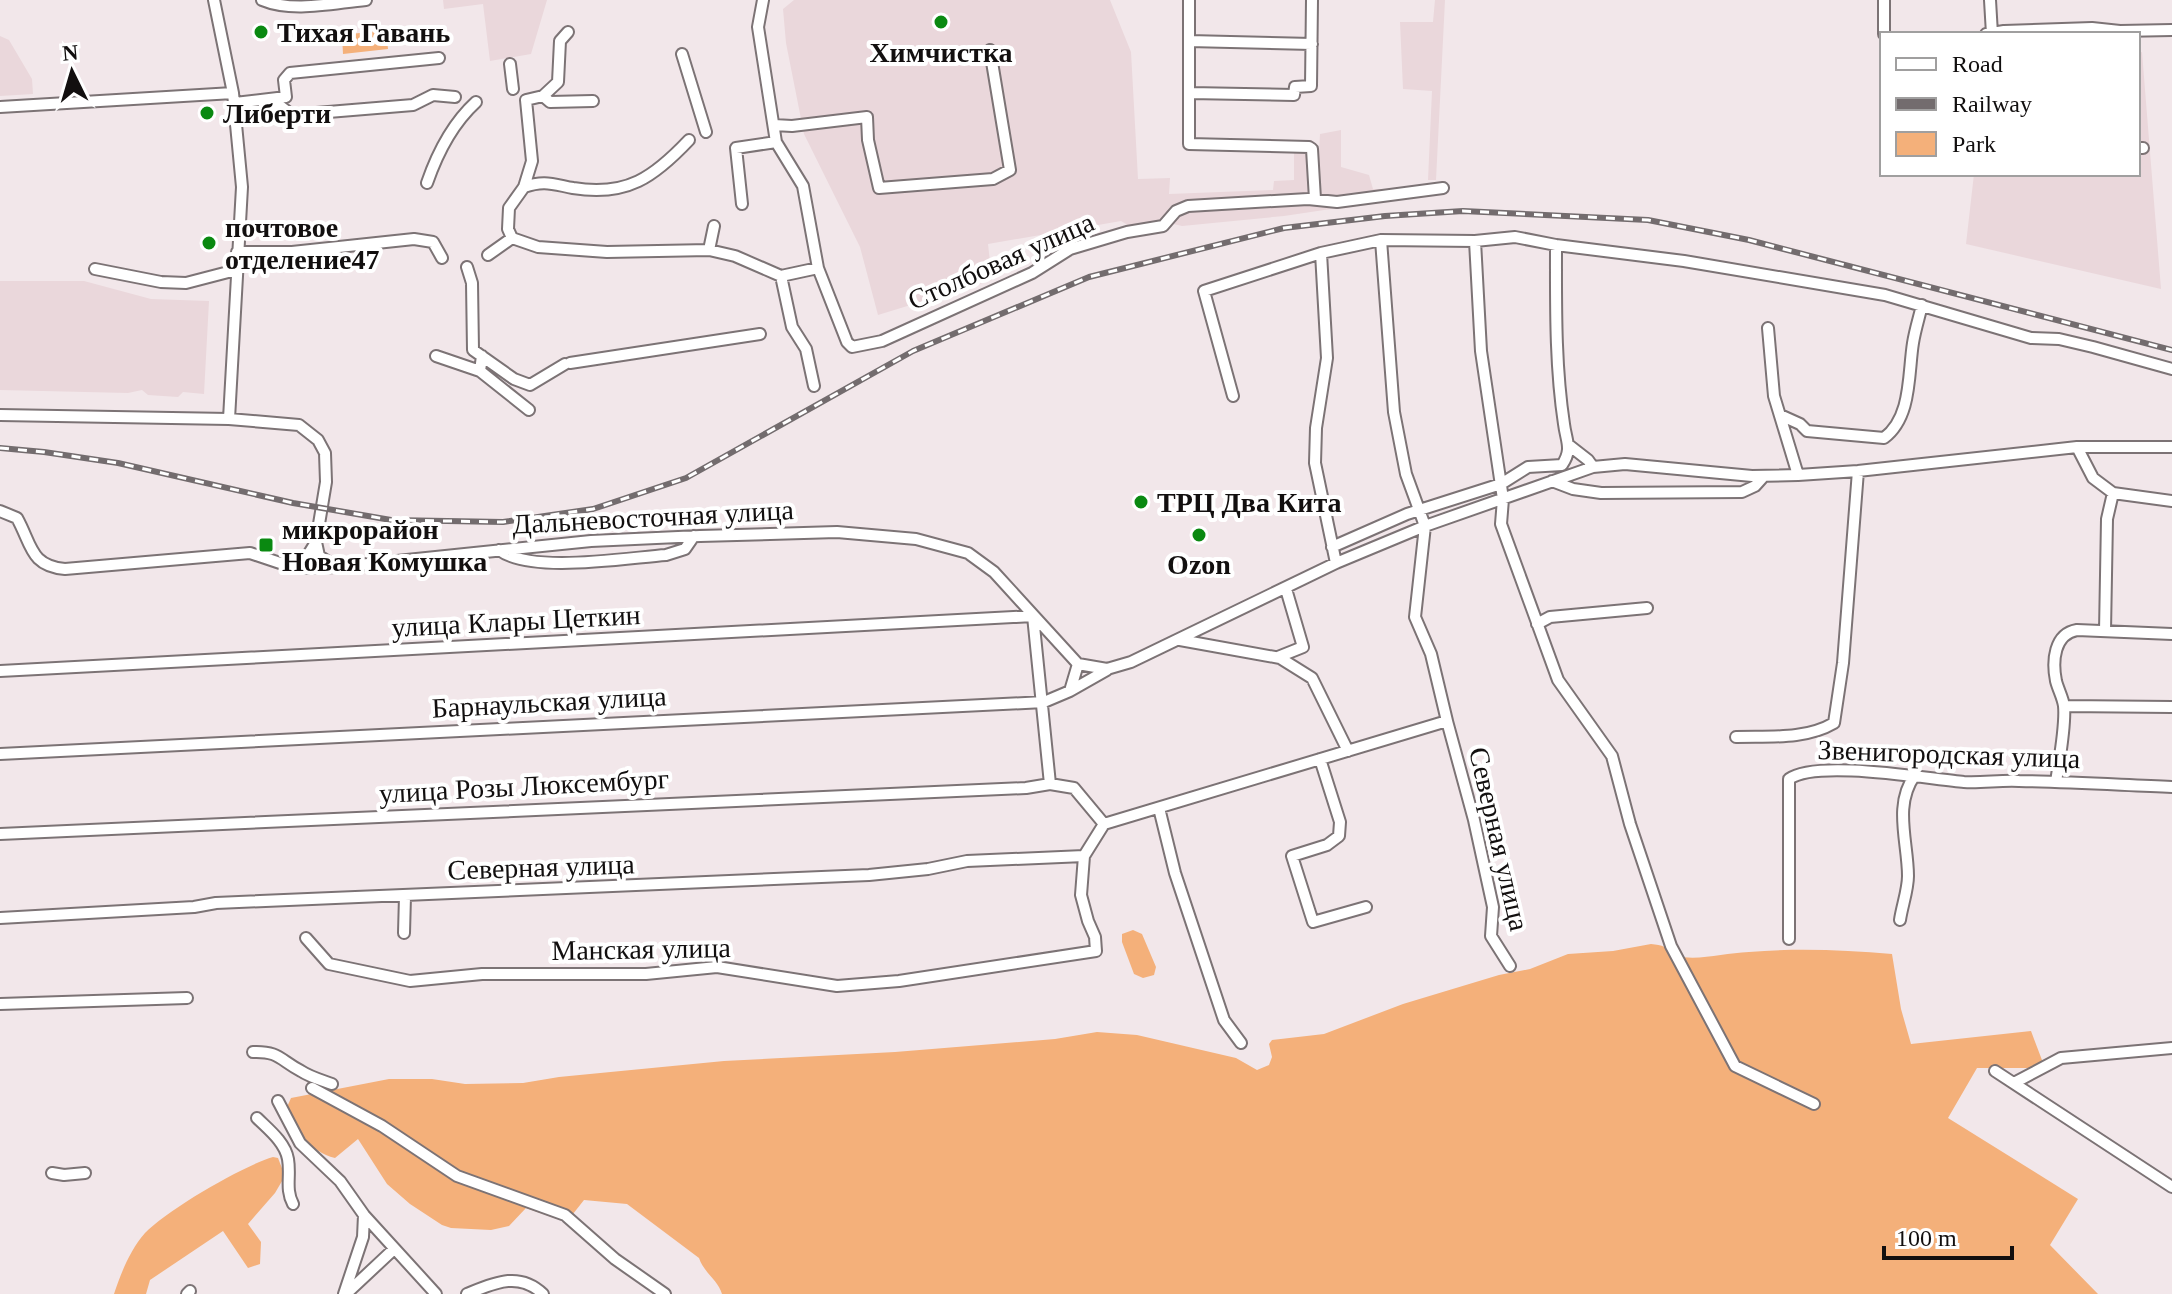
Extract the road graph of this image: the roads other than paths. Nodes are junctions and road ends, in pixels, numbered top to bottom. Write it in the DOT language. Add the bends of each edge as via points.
graph roads {
  1 [pos="214,0"];
  2 [pos="262,0"];
  3 [pos="366,0"];
  4 [pos="763,0"];
  5 [pos="1189,0"];
  6 [pos="1312,0"];
  7 [pos="1884,0"];
  8 [pos="1990,0"];
  9 [pos="2172,30"];
  10 [pos="568,32"];
  11 [pos="1884,32"];
  12 [pos="1992,32"];
  13 [pos="2000,32"];
  14 [pos="1189,41"];
  15 [pos="1312,44"];
  16 [pos="990,50"];
  17 [pos="682,54"];
  18 [pos="439,58"];
  19 [pos="510,64"];
  20 [pos="513,89"];
  21 [pos="1190,93"];
  22 [pos="543,96"];
  23 [pos="455,97"];
  24 [pos="234,98"];
  25 [pos="271,99"];
  26 [pos="593,101"];
  27 [pos="476,102"];
  28 [pos="0,107"];
  29 [pos="774,125"];
  30 [pos="706,132"];
  31 [pos="689,140"];
  32 [pos="776,142"];
  33 [pos="427,183"];
  34 [pos="524,187"];
  35 [pos="1443,188"];
  36 [pos="1315,199"];
  37 [pos="742,204"];
  38 [pos="714,226"];
  39 [pos="512,238"];
  40 [pos="1381,240"];
  41 [pos="1475,241"];
  42 [pos="1556,245"];
  43 [pos="709,250"];
  44 [pos="237,252"];
  45 [pos="1321,253"];
  46 [pos="488,255"];
  47 [pos="442,258"];
  48 [pos="467,267"];
  49 [pos="818,268"];
  50 [pos="95,269"];
  51 [pos="236,270"];
  52 [pos="781,276"];
  53 [pos="1922,305"];
  54 [pos="1768,328"];
  55 [pos="760,334"];
  56 [pos="436,356"];
  57 [pos="482,356"];
  58 [pos="2172,369"];
  59 [pos="480,371"];
  60 [pos="814,386"];
  61 [pos="1233,396"];
  62 [pos="529,410"];
  63 [pos="0,415"];
  64 [pos="1780,415"];
  65 [pos="229,419"];
  66 [pos="1807,431"];
  67 [pos="1570,446"];
  68 [pos="2077,447"];
  69 [pos="2172,447"];
  70 [pos="1793,454"];
  71 [pos="1593,467"];
  72 [pos="1858,471"];
  73 [pos="1798,475"];
  74 [pos="1764,476"];
  75 [pos="1552,481"];
  76 [pos="1501,484"];
  77 [pos="2113,493"];
  78 [pos="1503,499"];
  79 [pos="2172,501"];
  80 [pos="0,511"];
  81 [pos="1419,511"];
  82 [pos="1425,526"];
  83 [pos="694,536"];
  84 [pos="316,542"];
  85 [pos="1332,547"];
  86 [pos="499,550"];
  87 [pos="1336,563"];
  88 [pos="339,567"];
  89 [pos="295,568"];
  90 [pos="1286,589"];
  91 [pos="1647,608"];
  92 [pos="1033,616"];
  93 [pos="1537,624"];
  94 [pos="2105,631"];
  95 [pos="2172,634"];
  96 [pos="1180,640"];
  97 [pos="1278,657"];
  98 [pos="1078,664"];
  99 [pos="1107,669"];
  100 [pos="0,671"];
  101 [pos="1070,691"];
  102 [pos="1044,702"];
  103 [pos="2064,706"];
  104 [pos="2172,707"];
  105 [pos="1447,721"];
  106 [pos="1736,737"];
  107 [pos="1348,751"];
  108 [pos="0,754"];
  109 [pos="1320,759"];
  110 [pos="1915,775"];
  111 [pos="2056,782"];
  112 [pos="1050,784"];
  113 [pos="2172,787"];
  114 [pos="1159,808"];
  115 [pos="1104,824"];
  116 [pos="0,834"];
  117 [pos="1084,856"];
  118 [pos="405,896"];
  119 [pos="1366,907"];
  120 [pos="0,918"];
  121 [pos="1900,920"];
  122 [pos="404,933"];
  123 [pos="306,938"];
  124 [pos="1789,939"];
  125 [pos="1510,966"];
  126 [pos="187,998"];
  127 [pos="0,1004"];
  128 [pos="1241,1043"];
  129 [pos="2172,1048"];
  130 [pos="253,1052"];
  131 [pos="1995,1071"];
  132 [pos="2014,1083"];
  133 [pos="332,1084"];
  134 [pos="312,1088"];
  135 [pos="278,1101"];
  136 [pos="1814,1104"];
  137 [pos="257,1118"];
  138 [pos="276,1137"];
  139 [pos="311,1154"];
  140 [pos="52,1173"];
  141 [pos="85,1173"];
  142 [pos="2172,1187"];
  143 [pos="293,1204"];
  144 [pos="364,1215"];
  145 [pos="394,1249"];
  146 [pos="345,1294"];
  147 [pos="436,1294"];
  148 [pos="467,1294"];
  149 [pos="543,1294"];
  150 [pos="665,1294"];
  1 -- 24 [label="street"];
  2 -- 3 [label="street" via="296,6"];
  4 -- 29 [label="street, Столбовая улица" via="758,27"];
  5 -- 14 [label="street"];
  6 -- 15 [label="street"];
  7 -- 11 [label="street"];
  8 -- 12 [label="street"];
  9 -- 13 [label="street"];
  10 -- 22 [label="street" via="560,41 558,82"];
  14 -- 15 [label="street"];
  14 -- 21 [label="street"];
  15 -- 21 [label="street" via="1311,86 1295,87 1294,95"];
  16 -- 29 [label="street" via="1010,170 993,179 879,188 867,117"];
  17 -- 30 [label="street"];
  18 -- 25 [label="street" via="290,73 284,80 286,97"];
  19 -- 20 [label="street"];
  21 -- 36 [label="street" via="1189,144 1309,147"];
  22 -- 26 [label="street" via="550,102"];
  22 -- 34 [label="street" via="526,100 532,161"];
  23 -- 25 [label="street" via="433,95 413,105 292,115"];
  24 -- 25 [label="street"];
  24 -- 28 [label="street"];
  24 -- 44 [label="street" via="242,187"];
  27 -- 33 [label="street" via="448,139"];
  29 -- 32 [label="street, Столбовая улица"];
  31 -- 34 [label="street" via="662,168 635,185 577,189 540,181"];
  32 -- 37 [label="street" via="736,148"];
  32 -- 49 [label="street, Столбовая улица" via="803,186"];
  34 -- 39 [label="street" via="509,208"];
  35 -- 36 [label="street, Столбовая улица" via="1337,202"];
  36 -- 49 [label="street, Столбовая улица" via="1180,208 1163,226 1070,249 1032,273 859,348 847,342"];
  38 -- 43 [label="street"];
  39 -- 43 [label="street" via="538,247 607,252"];
  39 -- 46 [label="street"];
  40 -- 41 [label="street"];
  40 -- 45 [label="street"];
  40 -- 81 [label="street" via="1394,412"];
  41 -- 42 [label="street" via="1515,237"];
  41 -- 76 [label="street" via="1481,351"];
  42 -- 53 [label="street" via="1684,261"];
  42 -- 67 [label="street" via="1556,331"];
  43 -- 52 [label="street"];
  44 -- 47 [label="street" via="292,252 414,239 433,242"];
  44 -- 51 [label="street"];
  45 -- 61 [label="street" via="1204,291"];
  45 -- 85 [label="street" via="1327,358 1315,463"];
  48 -- 57 [label="street" via="473,350"];
  49 -- 52 [label="street"];
  50 -- 51 [label="street" via="186,283"];
  51 -- 65 [label="street"];
  52 -- 60 [label="street" via="792,327 806,349"];
  53 -- 58 [label="street" via="2031,338 2059,339"];
  53 -- 66 [label="street" via="1907,395 1893,431 1884,438"];
  54 -- 64 [label="street"];
  55 -- 57 [label="street" via="567,364 530,385"];
  56 -- 59 [label="street"];
  57 -- 59 [label="street"];
  59 -- 62 [label="street"];
  63 -- 65 [label="street"];
  64 -- 66 [label="street"];
  64 -- 70 [label="street"];
  65 -- 84 [label="street" via="299,425 318,440 327,468"];
  66 -- 70 [label="street"];
  67 -- 71 [label="street"];
  67 -- 76 [label="street" via="1562,465 1528,467"];
  68 -- 69 [label="street, Барнаульская улица"];
  68 -- 72 [label="street, Барнаульская улица"];
  68 -- 77 [label="street" via="2093,478"];
  70 -- 73 [label="street"];
  71 -- 74 [label="street, Барнаульская улица" via="1625,464"];
  71 -- 75 [label="street, Барнаульская улица"];
  72 -- 73 [label="street, Барнаульская улица"];
  72 -- 106 [label="street" via="1834,723 1796,736"];
  73 -- 74 [label="street, Барнаульская улица"];
  74 -- 75 [label="street" via="1742,492 1601,493"];
  75 -- 78 [label="street, Барнаульская улица"];
  76 -- 78 [label="street"];
  76 -- 81 [label="street"];
  77 -- 79 [label="street"];
  77 -- 94 [label="street" via="2107,519"];
  78 -- 82 [label="street, Барнаульская улица"];
  78 -- 93 [label="street" via="1501,524"];
  80 -- 89 [label="street, Дальневосточная улица" via="17,518 37,560 47,568 250,553"];
  81 -- 82 [label="street"];
  81 -- 85 [label="street"];
  82 -- 87 [label="street, Барнаульская улица"];
  82 -- 105 [label="street, Северная улица" via="1415,617 1431,654"];
  83 -- 86 [label="street, Дальневосточная улица"];
  83 -- 86 [label="street" via="685,549 666,555 546,563 510,558"];
  83 -- 92 [label="street, Дальневосточная улица" via="837,532 916,539 968,553 994,572"];
  84 -- 88 [label="street" via="319,556"];
  84 -- 89 [label="street"];
  85 -- 87 [label="street"];
  86 -- 88 [label="street, Дальневосточная улица"];
  87 -- 90 [label="street, Барнаульская улица"];
  88 -- 89 [label="street, Дальневосточная улица"];
  90 -- 96 [label="street, Барнаульская улица"];
  90 -- 97 [label="street" via="1303,647"];
  91 -- 93 [label="street" via="1550,617"];
  92 -- 98 [label="street"];
  92 -- 100 [label="street, улица Клары Цеткин"];
  92 -- 102 [label="street"];
  93 -- 136 [label="street" via="1558,680 1612,756 1671,946 1735,1066"];
  94 -- 95 [label="street"];
  94 -- 103 [label="street" via="2077,630 2060,638 2056,679"];
  96 -- 97 [label="street"];
  96 -- 99 [label="street, Барнаульская улица"];
  97 -- 107 [label="street" via="1312,678"];
  98 -- 99 [label="street"];
  98 -- 101 [label="street"];
  99 -- 101 [label="street, Барнаульская улица"];
  101 -- 102 [label="street, Барнаульская улица"];
  102 -- 108 [label="street, Барнаульская улица"];
  102 -- 112 [label="street"];
  103 -- 104 [label="street"];
  103 -- 111 [label="street"];
  105 -- 107 [label="street, Северная улица"];
  105 -- 125 [label="street, Северная улица" via="1493,907 1491,936"];
  107 -- 109 [label="street, Северная улица"];
  109 -- 114 [label="street, Северная улица"];
  109 -- 119 [label="street" via="1340,822 1339,836 1292,856 1313,922"];
  110 -- 111 [label="street, Звенигородская улица" via="1967,782"];
  110 -- 121 [label="street" via="1906,787 1902,818 1908,877"];
  110 -- 124 [label="street, Звенигородская улица" via="1809,771 1789,779"];
  111 -- 113 [label="street, Звенигородская улица"];
  112 -- 115 [label="street" via="1074,788"];
  112 -- 116 [label="street, улица Розы Люксембург"];
  114 -- 115 [label="street, Северная улица"];
  114 -- 128 [label="street" via="1224,1020"];
  115 -- 117 [label="street"];
  117 -- 118 [label="street, Северная улица" via="967,861 869,875"];
  117 -- 123 [label="street, Манская улица" via="1081,895 1096,951 899,981 837,986 717,967 410,981 329,964"];
  118 -- 120 [label="street, Северная улица"];
  118 -- 122 [label="street"];
  126 -- 127 [label="street"];
  129 -- 132 [label="street" via="2061,1058"];
  130 -- 133 [label="street" via="270,1052"];
  131 -- 132 [label="street"];
  132 -- 142 [label="street"];
  134 -- 150 [label="street" via="457,1176 565,1215"];
  135 -- 139 [label="street"];
  137 -- 138 [label="street"];
  138 -- 139 [label="street"];
  138 -- 143 [label="street" via="288,1158 287,1193"];
  139 -- 144 [label="street" via="340,1181"];
  140 -- 141 [label="street"];
  144 -- 145 [label="street"];
  144 -- 146 [label="street" via="363,1237"];
  145 -- 146 [label="street"];
  145 -- 147 [label="street"];
  148 -- 149 [label="street" via="503,1280 525,1282"];
}
